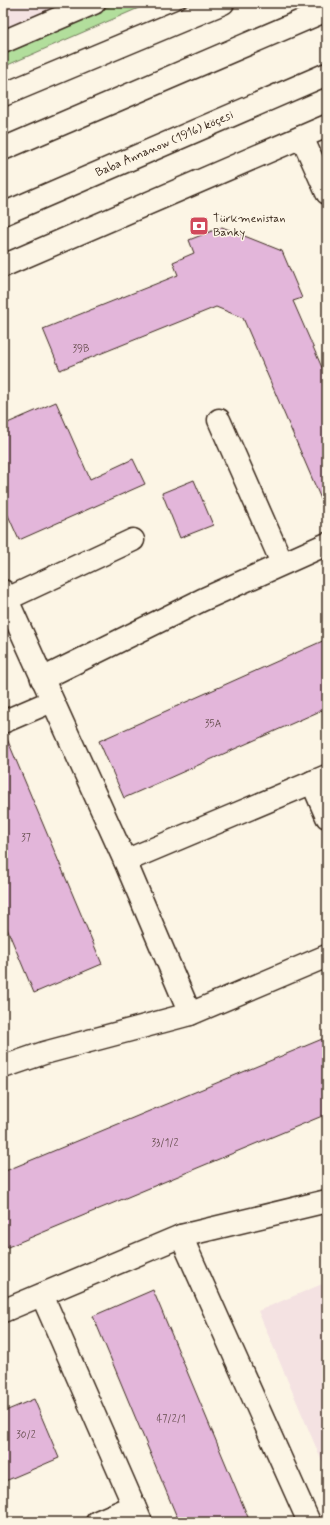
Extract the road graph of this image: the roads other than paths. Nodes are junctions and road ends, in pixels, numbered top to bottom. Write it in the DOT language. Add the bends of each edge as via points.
graph roads {
  1 [pos="94,3"];
  2 [pos="223,3"];
  3 [pos="327,10"];
  4 [pos="4,39"];
  5 [pos="327,74"];
  6 [pos="3,95"];
  7 [pos="327,126"];
  8 [pos="302,137"];
  9 [pos="3,149"];
  10 [pos="327,193"];
  11 [pos="3,214"];
  12 [pos="3,266"];
  13 [pos="219,420"];
  14 [pos="133,540"];
  15 [pos="327,544"];
  16 [pos="282,563"];
  17 [pos="5,595"];
  18 [pos="42,679"];
  19 [pos="52,702"];
  20 [pos="3,722"];
  21 [pos="320,779"];
  22 [pos="327,817"];
  23 [pos="125,861"];
  24 [pos="327,956"];
  25 [pos="190,1014"];
  26 [pos="3,1067"];
  27 [pos="327,1200"];
  28 [pos="181,1236"];
  29 [pos="42,1295"];
  30 [pos="3,1311"];
  31 [pos="138,1514"];
  32 [pos="97,1522"];
  33 [pos="309,1522"];
  1 -- 4 [label="main road"];
  2 -- 6 [label="main road"];
  3 -- 9 [label="main road"];
  5 -- 11 [label="main road, Baba Annanow (1916) köçesi"];
  7 -- 8 [label="main road"];
  8 -- 10 [label="main road"];
  8 -- 12 [label="main road"];
  13 -- 16 [label="main road"];
  14 -- 17 [label="main road"];
  15 -- 16 [label="main road"];
  16 -- 18 [label="main road"];
  17 -- 18 [label="main road"];
  18 -- 19 [label="main road"];
  19 -- 20 [label="main road"];
  19 -- 23 [label="main road"];
  21 -- 22 [label="main road"];
  21 -- 23 [label="main road"];
  23 -- 25 [label="main road"];
  24 -- 25 [label="main road"];
  25 -- 26 [label="main road"];
  27 -- 28 [label="main road"];
  28 -- 29 [label="main road"];
  28 -- 33 [label="main road"];
  29 -- 30 [label="main road"];
  29 -- 31 [label="main road"];
  31 -- 32 [label="main road"];
}
